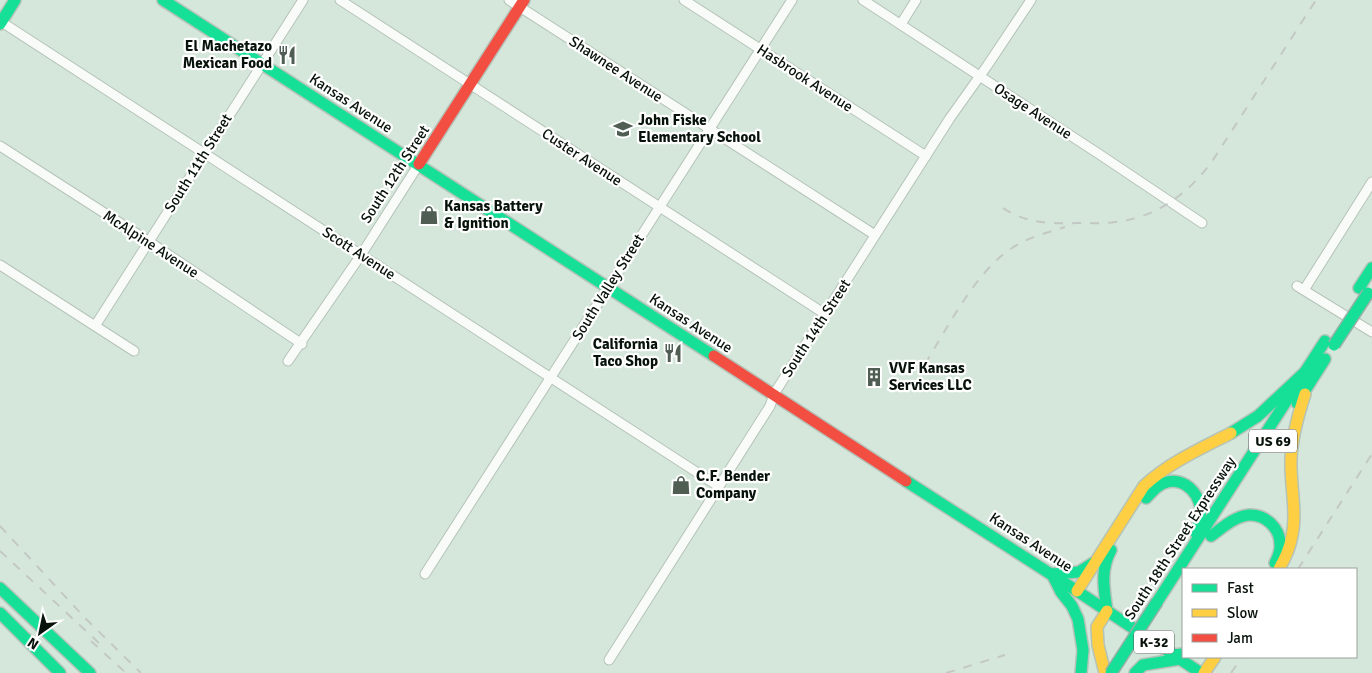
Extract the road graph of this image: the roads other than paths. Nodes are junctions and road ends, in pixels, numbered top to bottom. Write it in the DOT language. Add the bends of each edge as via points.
graph roads {
  1 [pos="15,0"];
  2 [pos="163,0"];
  3 [pos="303,0"];
  4 [pos="340,0"];
  5 [pos="509,0"];
  6 [pos="684,0"];
  7 [pos="792,0"];
  8 [pos="863,0"];
  9 [pos="916,0"];
  10 [pos="1030,0"];
  11 [pos="522,4"];
  12 [pos="0,22"];
  13 [pos="901,24"];
  14 [pos="760,50"];
  15 [pos="262,64"];
  16 [pos="980,77"];
  17 [pos="471,84"];
  18 [pos="709,128"];
  19 [pos="0,146"];
  20 [pos="204,153"];
  21 [pos="926,156"];
  22 [pos="419,164"];
  23 [pos="1372,182"];
  24 [pos="659,207"];
  25 [pos="1202,223"];
  26 [pos="875,235"];
  27 [pos="148,241"];
  28 [pos="361,255"];
  29 [pos="0,265"];
  30 [pos="1372,268"];
  31 [pos="608,287"];
  32 [pos="1366,289"];
  33 [pos="825,314"];
  34 [pos="95,326"];
  35 [pos="1372,332"];
  36 [pos="1329,343"];
  37 [pos="302,344"];
  38 [pos="134,351"];
  39 [pos="288,361"];
  40 [pos="1304,372"];
  41 [pos="550,377"];
  42 [pos="1306,388"];
  43 [pos="774,394"];
  44 [pos="718,486"];
  45 [pos="1211,536"];
  46 [pos="1188,555"];
  47 [pos="1096,561"];
  48 [pos="1191,568"];
  49 [pos="1272,568"];
  50 [pos="1280,568"];
  51 [pos="425,574"];
  52 [pos="1052,574"];
  53 [pos="1182,581"];
  54 [pos="0,588"];
  55 [pos="1078,591"];
  56 [pos="1161,605"];
  57 [pos="1107,611"];
  58 [pos="0,612"];
  59 [pos="1179,656"];
  60 [pos="1214,658"];
  61 [pos="1223,658"];
  62 [pos="608,660"];
  63 [pos="1081,669"];
  64 [pos="60,673"];
  65 [pos="90,673"];
  66 [pos="1105,673"];
  67 [pos="1111,673"];
  68 [pos="1124,673"];
  69 [pos="1135,673"];
  70 [pos="1202,673"];
  71 [pos="1214,673"];
  1 -- 12 [label="main road"];
  2 -- 15 [label="main road, Kansas Avenue"];
  3 -- 15 [label="street, South 11th Street"];
  4 -- 17 [label="street, Custer Avenue"];
  5 -- 11 [label="street, Shawnee Avenue"];
  6 -- 14 [label="street, Hasbrook Avenue"];
  7 -- 14 [label="street, South Valley Street"];
  8 -- 13 [label="street, Osage Avenue"];
  9 -- 13 [label="street"];
  10 -- 16 [label="street, South 14th Street"];
  11 -- 17 [label="main road, South 12th Street"];
  11 -- 18 [label="street, Shawnee Avenue"];
  12 -- 20 [label="street, Scott Avenue"];
  13 -- 16 [label="street, Osage Avenue"];
  14 -- 18 [label="street, South Valley Street"];
  14 -- 21 [label="street, Hasbrook Avenue"];
  15 -- 20 [label="street, South 11th Street"];
  15 -- 22 [label="main road, Kansas Avenue"];
  16 -- 21 [label="street, South 14th Street"];
  16 -- 25 [label="street, Osage Avenue"];
  17 -- 22 [label="main road, South 12th Street"];
  17 -- 24 [label="street, Custer Avenue"];
  18 -- 24 [label="street, South Valley Street"];
  18 -- 26 [label="street, Shawnee Avenue"];
  19 -- 27 [label="street, McAlpine Avenue"];
  20 -- 27 [label="street, South 11th Street"];
  20 -- 28 [label="street, Scott Avenue"];
  21 -- 26 [label="street, South 14th Street"];
  22 -- 28 [label="street, South 12th Street"];
  22 -- 31 [label="main road, Kansas Avenue"];
  23 -- 35 [label="street" via="1301,288"];
  24 -- 31 [label="street, South Valley Street"];
  24 -- 33 [label="street, Custer Avenue"];
  26 -- 33 [label="street, South 14th Street"];
  27 -- 34 [label="street, South 11th Street"];
  27 -- 37 [label="street, McAlpine Avenue"];
  28 -- 37 [label="street, South 12th Street"];
  28 -- 41 [label="street, Scott Avenue"];
  29 -- 34 [label="street"];
  30 -- 32 [label="main road, South 18th Street Expressway / US 69"];
  31 -- 41 [label="street, South Valley Street"];
  31 -- 43 [label="main road, Kansas Avenue"];
  32 -- 36 [label="main road, South 18th Street Expressway / US 69"];
  33 -- 43 [label="street, South 14th Street"];
  34 -- 38 [label="street"];
  36 -- 40 [label="main road, South 18th Street Expressway / US 69"];
  36 -- 42 [label="main road, South 18th Street Expressway / US 69"];
  37 -- 39 [label="street, South 12th Street"];
  40 -- 46 [label="main road, South 18th Street Expressway / US 69"];
  40 -- 47 [label="main road" via="1250,422 1175,460 1155,474"];
  41 -- 44 [label="street, Scott Avenue"];
  41 -- 51 [label="street, South Valley Street"];
  42 -- 45 [label="main road, South 18th Street Expressway / US 69"];
  42 -- 50 [label="main road" via="1290,459 1294,535"];
  43 -- 44 [label="street, South 14th Street" via="770,406"];
  43 -- 52 [label="main road, Kansas Avenue"];
  44 -- 62 [label="street, South 14th Street"];
  45 -- 48 [label="main road, South 18th Street Expressway / US 69"];
  45 -- 49 [label="main road" via="1241,517 1250,515 1266,520 1275,527 1281,541"];
  46 -- 56 [label="main road, South 18th Street Expressway / US 69"];
  46 -- 57 [label="main road" via="1191,539 1201,520 1200,500 1184,483 1165,482 1148,494 1108,555 1101,578"];
  47 -- 52 [label="main road" via="1079,572"];
  47 -- 55 [label="main road"];
  52 -- 55 [label="main road, Kansas Avenue"];
  52 -- 63 [label="main road" via="1078,620 1083,650"];
  53 -- 56 [label="main road, South 18th Street Expressway / US 69"];
  54 -- 65 [label="main road"];
  55 -- 57 [label="main road, Kansas Avenue / K-32"];
  56 -- 67 [label="main road, South 18th Street Expressway / US 69, bridge"];
  56 -- 68 [label="main road, South 18th Street Expressway / US 69"];
  57 -- 59 [label="main road, Kansas Avenue / K-32"];
  57 -- 66 [label="main road" via="1097,627"];
  58 -- 64 [label="main road"];
  59 -- 69 [label="main road" via="1143,665"];
  59 -- 70 [label="main road, Kansas Avenue / K-32"];
  60 -- 70 [label="main road"];
  61 -- 71 [label="main road"];
}
